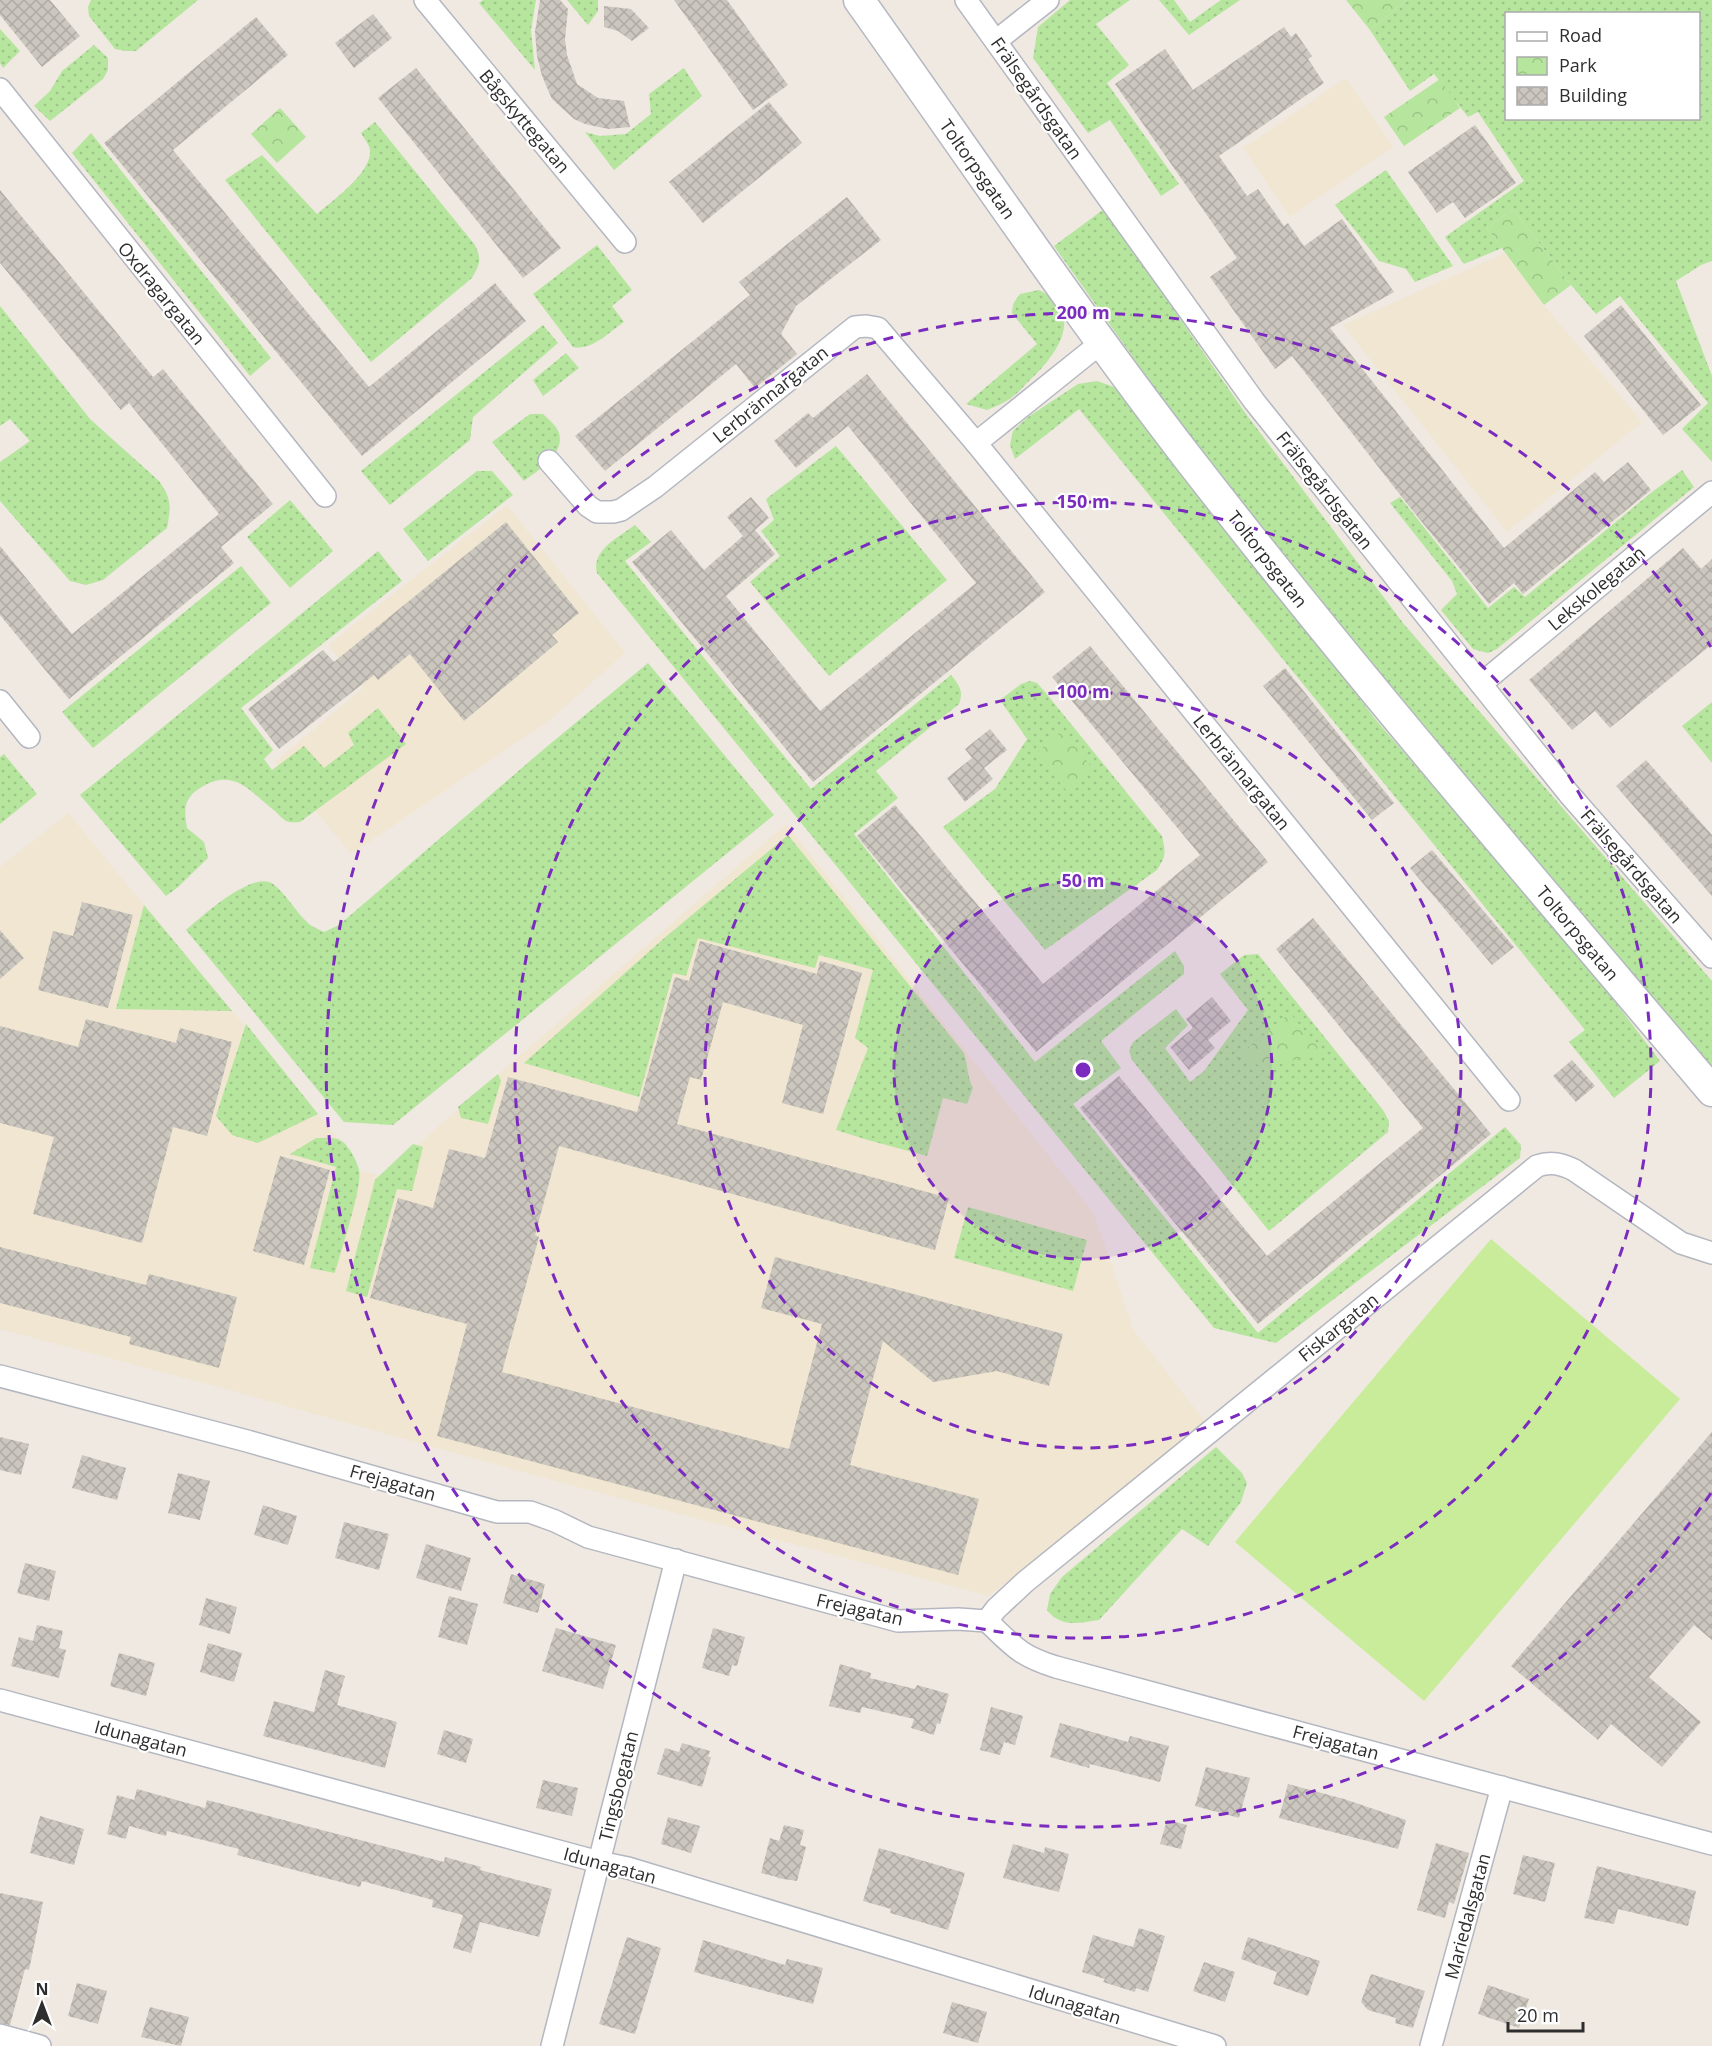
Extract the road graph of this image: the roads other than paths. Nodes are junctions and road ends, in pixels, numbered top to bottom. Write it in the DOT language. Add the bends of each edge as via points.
graph roads {
  1 [pos="425,0"];
  2 [pos="859,0"];
  3 [pos="966,0"];
  4 [pos="1048,0"];
  5 [pos="996,41"];
  6 [pos="0,89"];
  7 [pos="626,242"];
  8 [pos="1102,342"];
  9 [pos="976,443"];
  10 [pos="549,461"];
  11 [pos="1712,492"];
  12 [pos="325,496"];
  13 [pos="1481,684"];
  14 [pos="0,700"];
  15 [pos="29,737"];
  16 [pos="1712,957"];
  17 [pos="1712,1091"];
  18 [pos="1509,1100"];
  19 [pos="1712,1253"];
  20 [pos="0,1376"];
  21 [pos="676,1560"];
  22 [pos="987,1620"];
  23 [pos="0,1700"];
  24 [pos="1502,1787"];
  25 [pos="1712,1844"];
  26 [pos="599,1862"];
  27 [pos="0,2035"];
  28 [pos="40,2046"];
  29 [pos="552,2046"];
  30 [pos="1215,2046"];
  31 [pos="1431,2046"];
  1 -- 7 [label="street, Bågskyttegatan"];
  2 -- 8 [label="street, Toltorpsgatan"];
  3 -- 5 [label="street, Frälsegårdsgatan"];
  4 -- 5 [label="street"];
  5 -- 13 [label="street, Frälsegårdsgatan" via="1254,401"];
  6 -- 12 [label="street, Oxdragargatan"];
  8 -- 9 [label="street"];
  8 -- 17 [label="street, Toltorpsgatan" via="1186,456 1335,644"];
  9 -- 10 [label="street, Lerbrännargatan" via="878,328 866,326 855,327 621,510 597,512 588,506"];
  9 -- 18 [label="street, Lerbrännargatan"];
  11 -- 13 [label="street, Lekskolegatan"];
  13 -- 16 [label="street, Frälsegårdsgatan" via="1569,794"];
  14 -- 15 [label="street"];
  19 -- 22 [label="street, Fiskargatan" via="1681,1243 1568,1167 1552,1163 1538,1166 1025,1582"];
  20 -- 21 [label="street, Frejagatan" via="497,1512 530,1512 588,1537"];
  21 -- 22 [label="street, Frejagatan" via="898,1621"];
  21 -- 26 [label="street, Tingsbogatan"];
  22 -- 24 [label="street, Frejagatan" via="1015,1649 1033,1660"];
  23 -- 26 [label="street, Idunagatan"];
  24 -- 25 [label="street, Frejagatan"];
  24 -- 31 [label="street, Mariedalsgatan"];
  26 -- 29 [label="street, Tingsbogatan"];
  26 -- 30 [label="street, Idunagatan"];
  27 -- 28 [label="street"];
}
